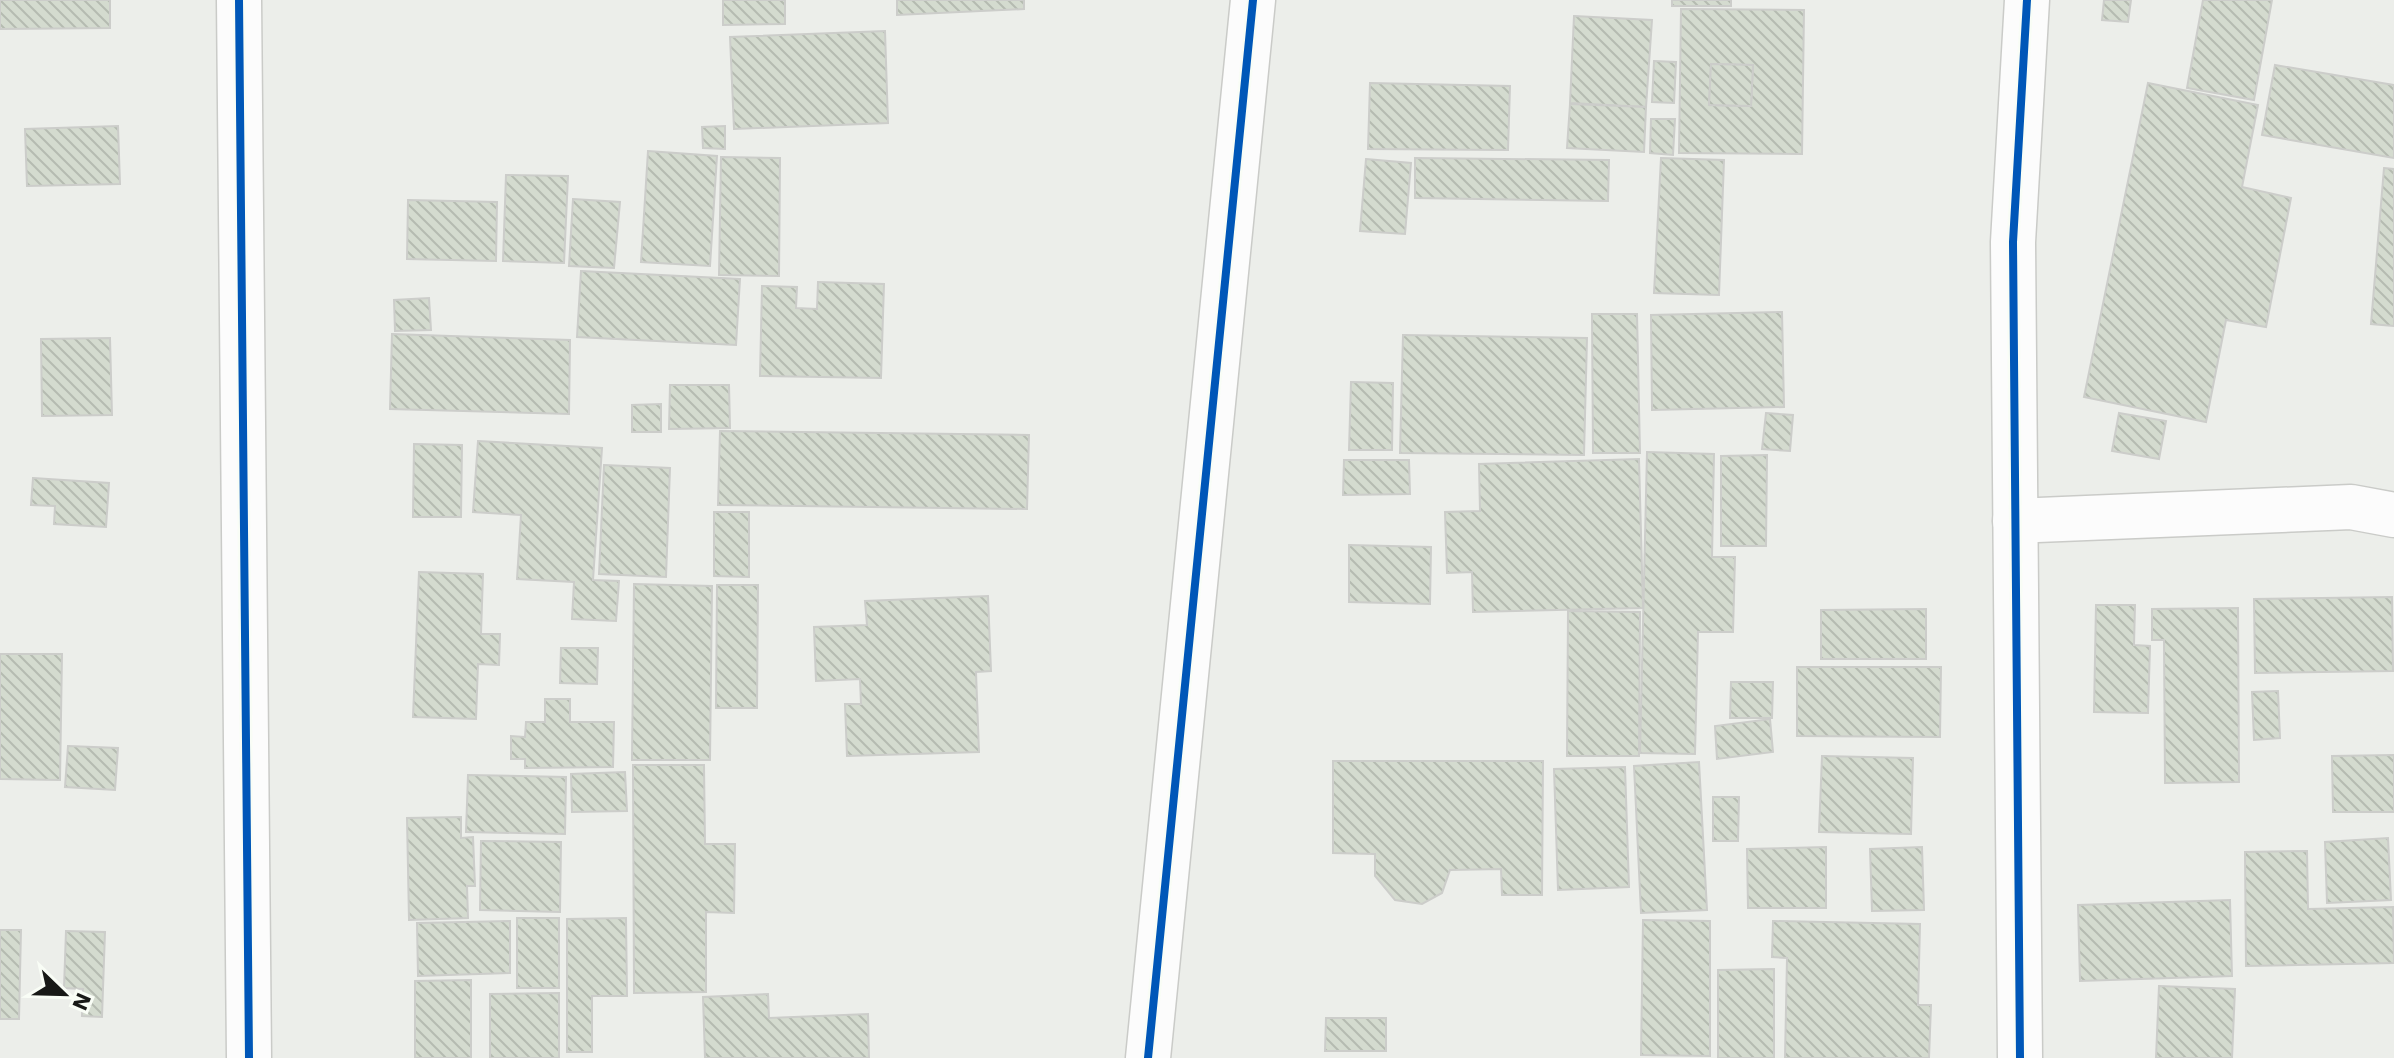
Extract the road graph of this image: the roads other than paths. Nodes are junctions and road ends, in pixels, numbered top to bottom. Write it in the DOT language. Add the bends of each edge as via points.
graph roads {
  1 [pos="239,0"];
  2 [pos="1253,0"];
  3 [pos="2027,0"];
  4 [pos="2394,515"];
  5 [pos="2015,521"];
  6 [pos="249,1058"];
  7 [pos="1148,1058"];
  8 [pos="2020,1058"];
  1 -- 6 [label="street"];
  2 -- 7 [label="street"];
  3 -- 5 [label="street" via="2013,242"];
  4 -- 5 [label="street" via="2351,507"];
  5 -- 8 [label="street"];
}
